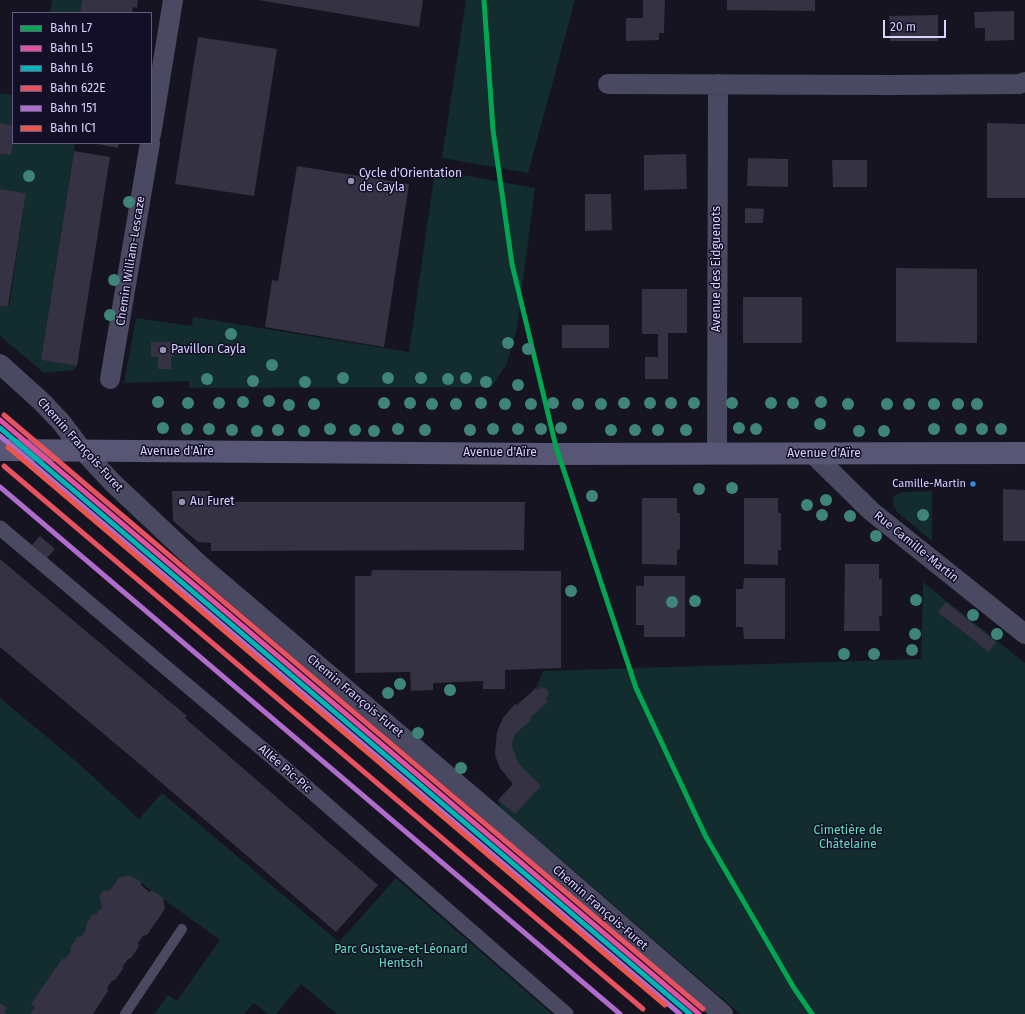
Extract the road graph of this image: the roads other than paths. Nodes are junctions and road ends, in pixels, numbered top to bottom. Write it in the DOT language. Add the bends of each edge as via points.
graph roads {
  1 [pos="172,0"];
  2 [pos="1022,83"];
  3 [pos="608,84"];
  4 [pos="718,84"];
  5 [pos="152,129"];
  6 [pos="150,144"];
  7 [pos="0,364"];
  8 [pos="110,379"];
  9 [pos="0,450"];
  10 [pos="83,451"];
  11 [pos="1025,453"];
  12 [pos="717,454"];
  13 [pos="812,454"];
  14 [pos="0,528"];
  15 [pos="1025,634"];
  16 [pos="182,930"];
  17 [pos="125,1014"];
  18 [pos="566,1014"];
  19 [pos="723,1014"];
  1 -- 5 [label="street"];
  2 -- 4 [label="street"];
  3 -- 4 [label="street"];
  4 -- 12 [label="street, Avenue des Eidguenots"];
  6 -- 8 [label="street, Chemin William-Lescaze"];
  7 -- 10 [label="street, Chemin François-Furet" via="42,402"];
  9 -- 10 [label="main road, Avenue d'Aïre"];
  10 -- 12 [label="main road, Avenue d'Aïre"];
  10 -- 19 [label="street, Chemin François-Furet" via="199,564 463,788"];
  11 -- 13 [label="main road, Avenue d'Aïre"];
  12 -- 13 [label="main road, Avenue d'Aïre"];
  13 -- 15 [label="street, Rue Camille-Martin" via="871,511"];
  14 -- 18 [label="street, Allée Pic-Pic" via="272,757"];
  16 -- 17 [label="lane"];
}
